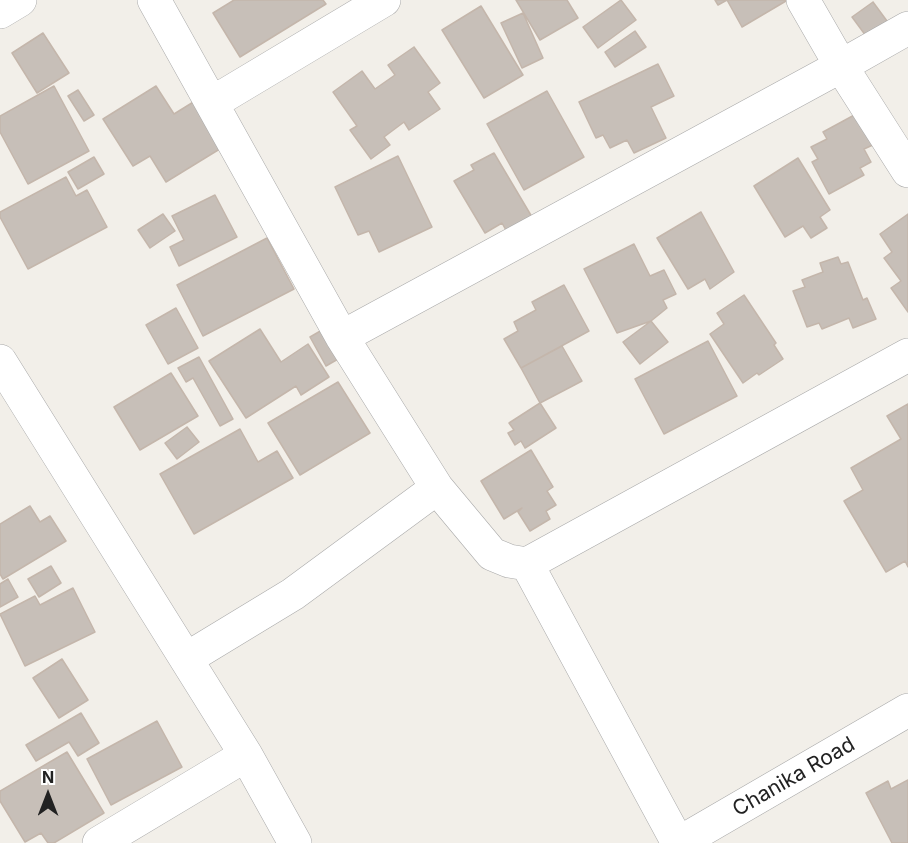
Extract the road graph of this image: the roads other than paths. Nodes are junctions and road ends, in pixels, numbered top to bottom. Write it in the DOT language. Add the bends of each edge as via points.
graph roads {
  1 [pos="20,0"];
  2 [pos="154,0"];
  3 [pos="384,0"];
  4 [pos="803,0"];
  5 [pos="0,12"];
  6 [pos="908,28"];
  7 [pos="841,66"];
  8 [pos="212,103"];
  9 [pos="908,171"];
  10 [pos="342,337"];
  11 [pos="908,355"];
  12 [pos="0,362"];
  13 [pos="437,488"];
  14 [pos="527,564"];
  15 [pos="186,659"];
  16 [pos="908,710"];
  17 [pos="246,755"];
  18 [pos="99,843"];
  19 [pos="295,843"];
  20 [pos="679,843"];
  1 -- 5 [label="street"];
  2 -- 8 [label="street"];
  3 -- 8 [label="street"];
  4 -- 7 [label="street"];
  6 -- 7 [label="street"];
  7 -- 9 [label="street"];
  7 -- 10 [label="street"];
  8 -- 10 [label="street"];
  10 -- 13 [label="street"];
  11 -- 14 [label="street"];
  12 -- 15 [label="street"];
  13 -- 14 [label="street" via="492,554"];
  13 -- 15 [label="street" via="293,594"];
  14 -- 20 [label="street"];
  15 -- 17 [label="street"];
  16 -- 20 [label="street, Chanika Road"];
  17 -- 18 [label="street"];
  17 -- 19 [label="street"];
}
